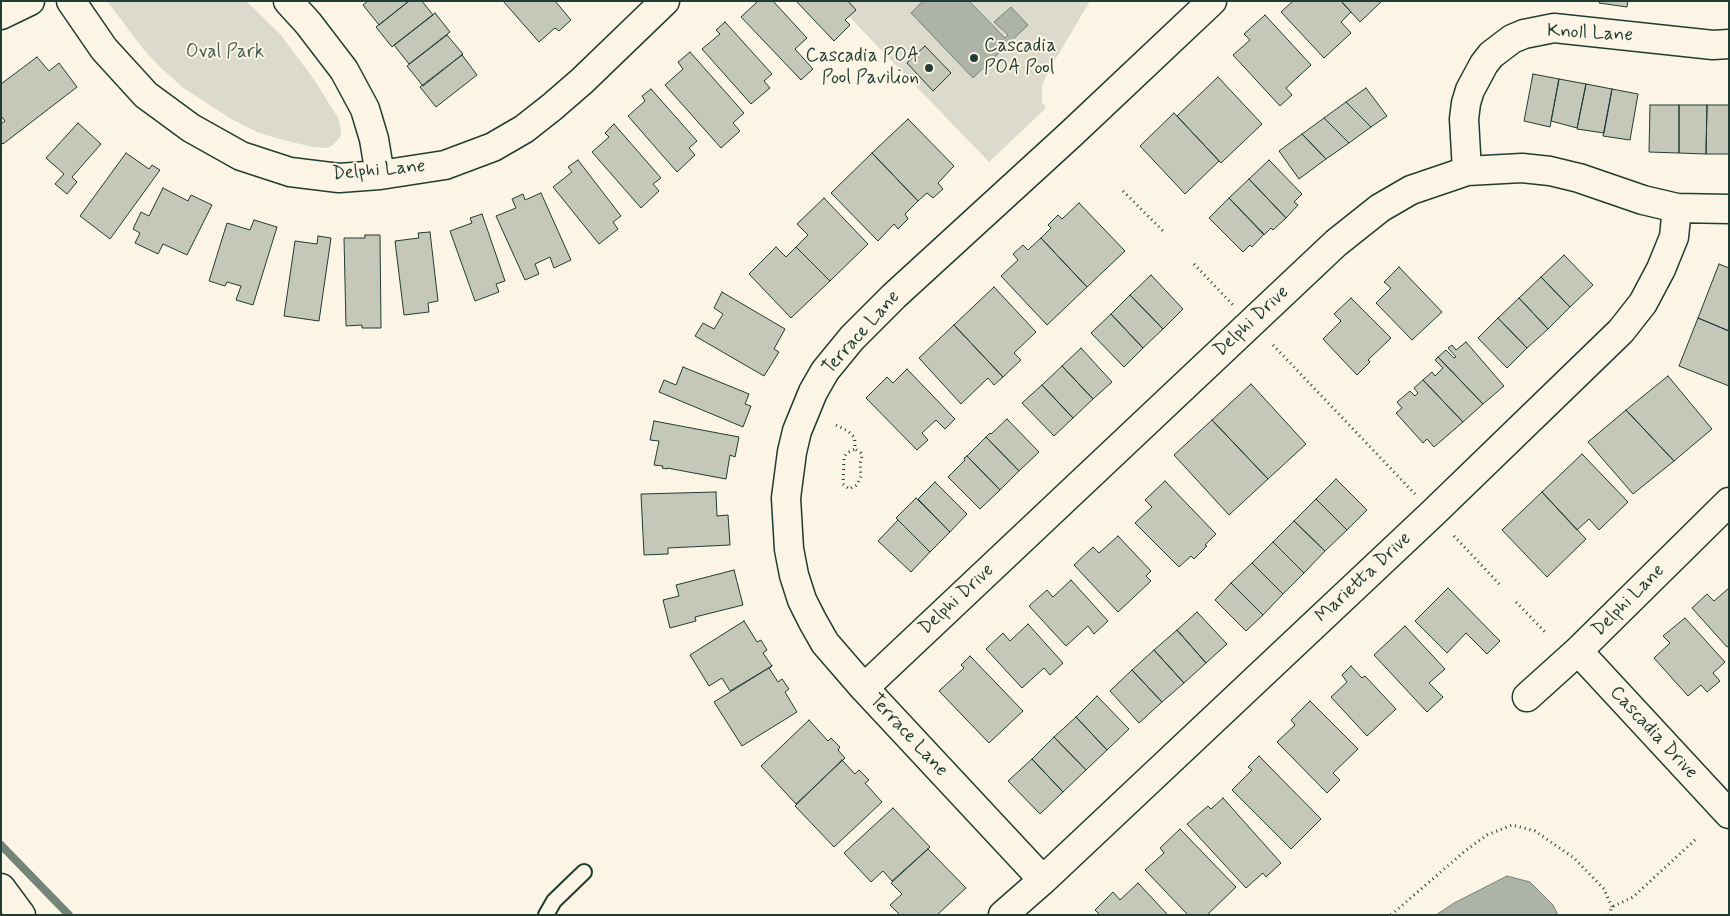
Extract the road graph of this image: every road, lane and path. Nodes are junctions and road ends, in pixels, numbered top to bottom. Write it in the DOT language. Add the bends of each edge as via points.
graph roads {
  1 [pos="30,1"];
  2 [pos="71,1"];
  3 [pos="288,1"];
  4 [pos="665,1"];
  5 [pos="1212,1"];
  6 [pos="1,15"];
  7 [pos="1729,44"];
  8 [pos="1467,171"];
  9 [pos="380,175"];
  10 [pos="1123,191"];
  11 [pos="1677,208"];
  12 [pos="1729,209"];
  13 [pos="1164,232"];
  14 [pos="1194,264"];
  15 [pos="1234,305"];
  16 [pos="1273,345"];
  17 [pos="836,425"];
  18 [pos="855,449"];
  19 [pos="1416,495"];
  20 [pos="1729,502"];
  21 [pos="1454,536"];
  22 [pos="1501,586"];
  23 [pos="1516,602"];
  24 [pos="1545,632"];
  25 [pos="1578,651"];
  26 [pos="864,688"];
  27 [pos="1527,697"];
  28 [pos="1729,814"];
  29 [pos="1696,838"];
  30 [pos="584,872"];
  31 [pos="1043,880"];
  32 [pos="1,888"];
  33 [pos="1612,908"];
  34 [pos="21,915"];
  35 [pos="546,915"];
  36 [pos="1004,915"];
  37 [pos="1391,915"];
  38 [pos="1609,915"];
  1 -- 6 [label="street"];
  2 -- 9 [label="street, Delphi Lane" via="104,48 146,95 191,128 241,156 290,172 339,178"];
  3 -- 9 [label="street" via="344,70 365,109"];
  4 -- 9 [label="street, Delphi Lane" via="582,81 524,130 492,147 445,165"];
  5 -- 26 [label="street, Terrace Lane" via="894,296 837,354 813,392 797,431 788,476 789,549 802,600 812,620 826,643"];
  7 -- 8 [label="street, Knoll Lane" via="1554,28 1524,34 1492,55 1470,90 1464,120"];
  8 -- 11 [label="street, Delphi Drive" via="1522,168 1550,171"];
  8 -- 26 [label="street, Delphi Drive" via="1411,190 1380,208 1336,243"];
  10 -- 13 [label="path"];
  11 -- 12 [label="street, Delphi Drive"];
  11 -- 31 [label="street, Marietta Drive" via="1674,237 1661,269 1643,303 1621,331"];
  14 -- 15 [label="path"];
  16 -- 19 [label="path"];
  17 -- 18 [label="path" via="854,438"];
  18 -- 18 [label="path" via="844,457 843,484 849,489 857,485 862,476 862,456"];
  20 -- 25 [label="street, Delphi Lane"];
  21 -- 22 [label="path"];
  23 -- 24 [label="path"];
  25 -- 27 [label="street, Delphi Lane"];
  25 -- 28 [label="street, Cascadia Drive"];
  26 -- 31 [label="street, Terrace Lane"];
  29 -- 33 [label="path" via="1633,897"];
  30 -- 35 [label="lane" via="554,901"];
  31 -- 36 [label="street, Marietta Drive"];
  32 -- 34 [label="street"];
  33 -- 37 [label="path" via="1604,889 1574,858 1535,831 1512,825 1487,835 1465,851"];
  33 -- 38 [label="path"];
}
